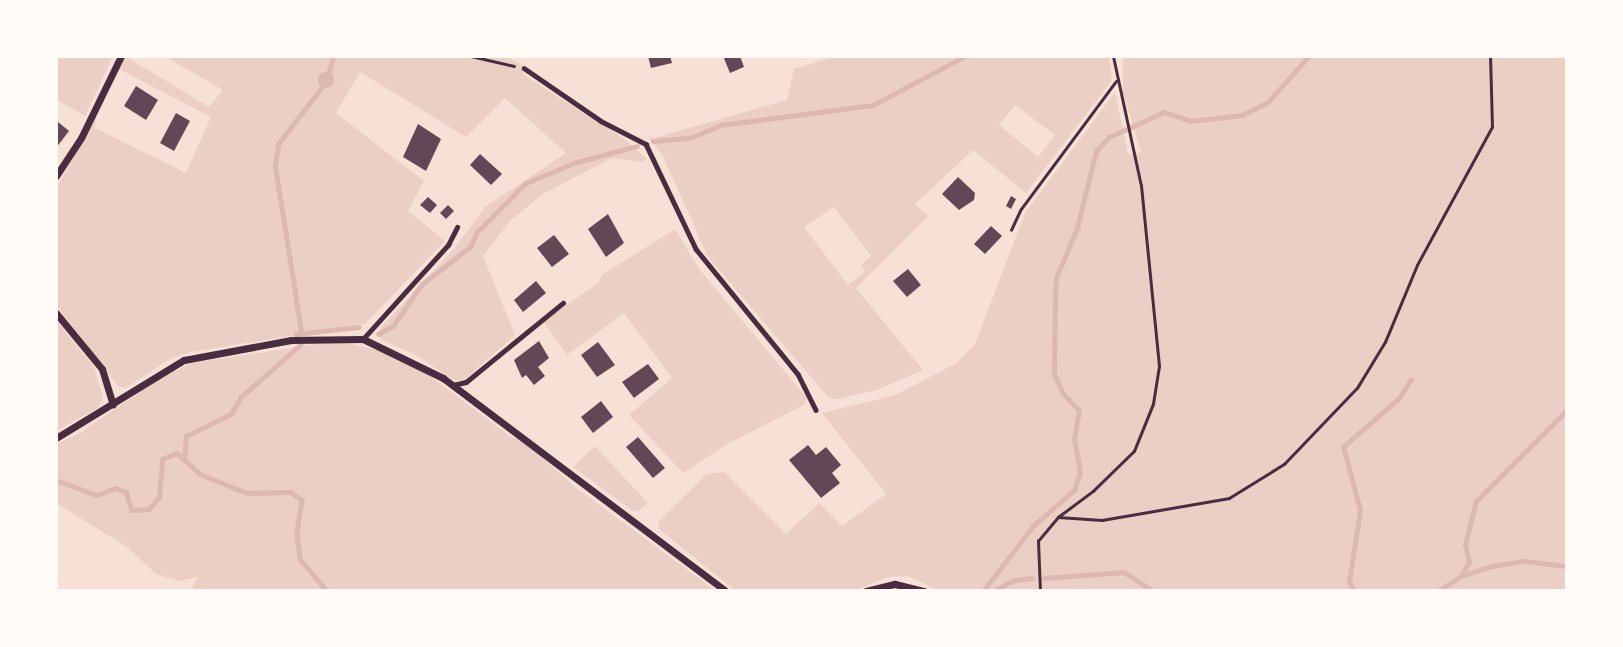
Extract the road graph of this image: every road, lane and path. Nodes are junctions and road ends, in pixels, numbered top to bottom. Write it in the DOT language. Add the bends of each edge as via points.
graph roads {
  1 [pos="121,56"];
  2 [pos="471,56"];
  3 [pos="1113,56"];
  4 [pos="1490,56"];
  5 [pos="524,68"];
  6 [pos="1117,80"];
  7 [pos="56,176"];
  8 [pos="457,228"];
  9 [pos="1011,230"];
  10 [pos="563,303"];
  11 [pos="56,313"];
  12 [pos="363,339"];
  13 [pos="453,386"];
  14 [pos="113,404"];
  15 [pos="816,410"];
  16 [pos="56,438"];
  17 [pos="1058,517"];
  18 [pos="726,591"];
  19 [pos="866,591"];
  20 [pos="924,591"];
  21 [pos="1040,591"];
  1 -- 7 [label="street" via="81,138"];
  2 -- 5 [label="path"];
  3 -- 6 [label="path"];
  4 -- 17 [label="path" via="1492,127 1416,265 1385,342 1357,388 1284,464 1229,498 1102,520"];
  5 -- 15 [label="lane" via="601,121 646,144 695,249 798,374"];
  6 -- 9 [label="path" via="1021,209"];
  6 -- 17 [label="path" via="1141,186 1159,366 1153,404 1135,451"];
  8 -- 12 [label="lane" via="448,245"];
  10 -- 13 [label="lane" via="466,382"];
  11 -- 14 [label="street" via="102,369"];
  12 -- 13 [label="street"];
  12 -- 14 [label="street" via="291,341 184,360"];
  13 -- 18 [label="street"];
  14 -- 16 [label="street"];
  17 -- 21 [label="path" via="1038,541"];
  19 -- 20 [label="street" via="895,584"];
}
